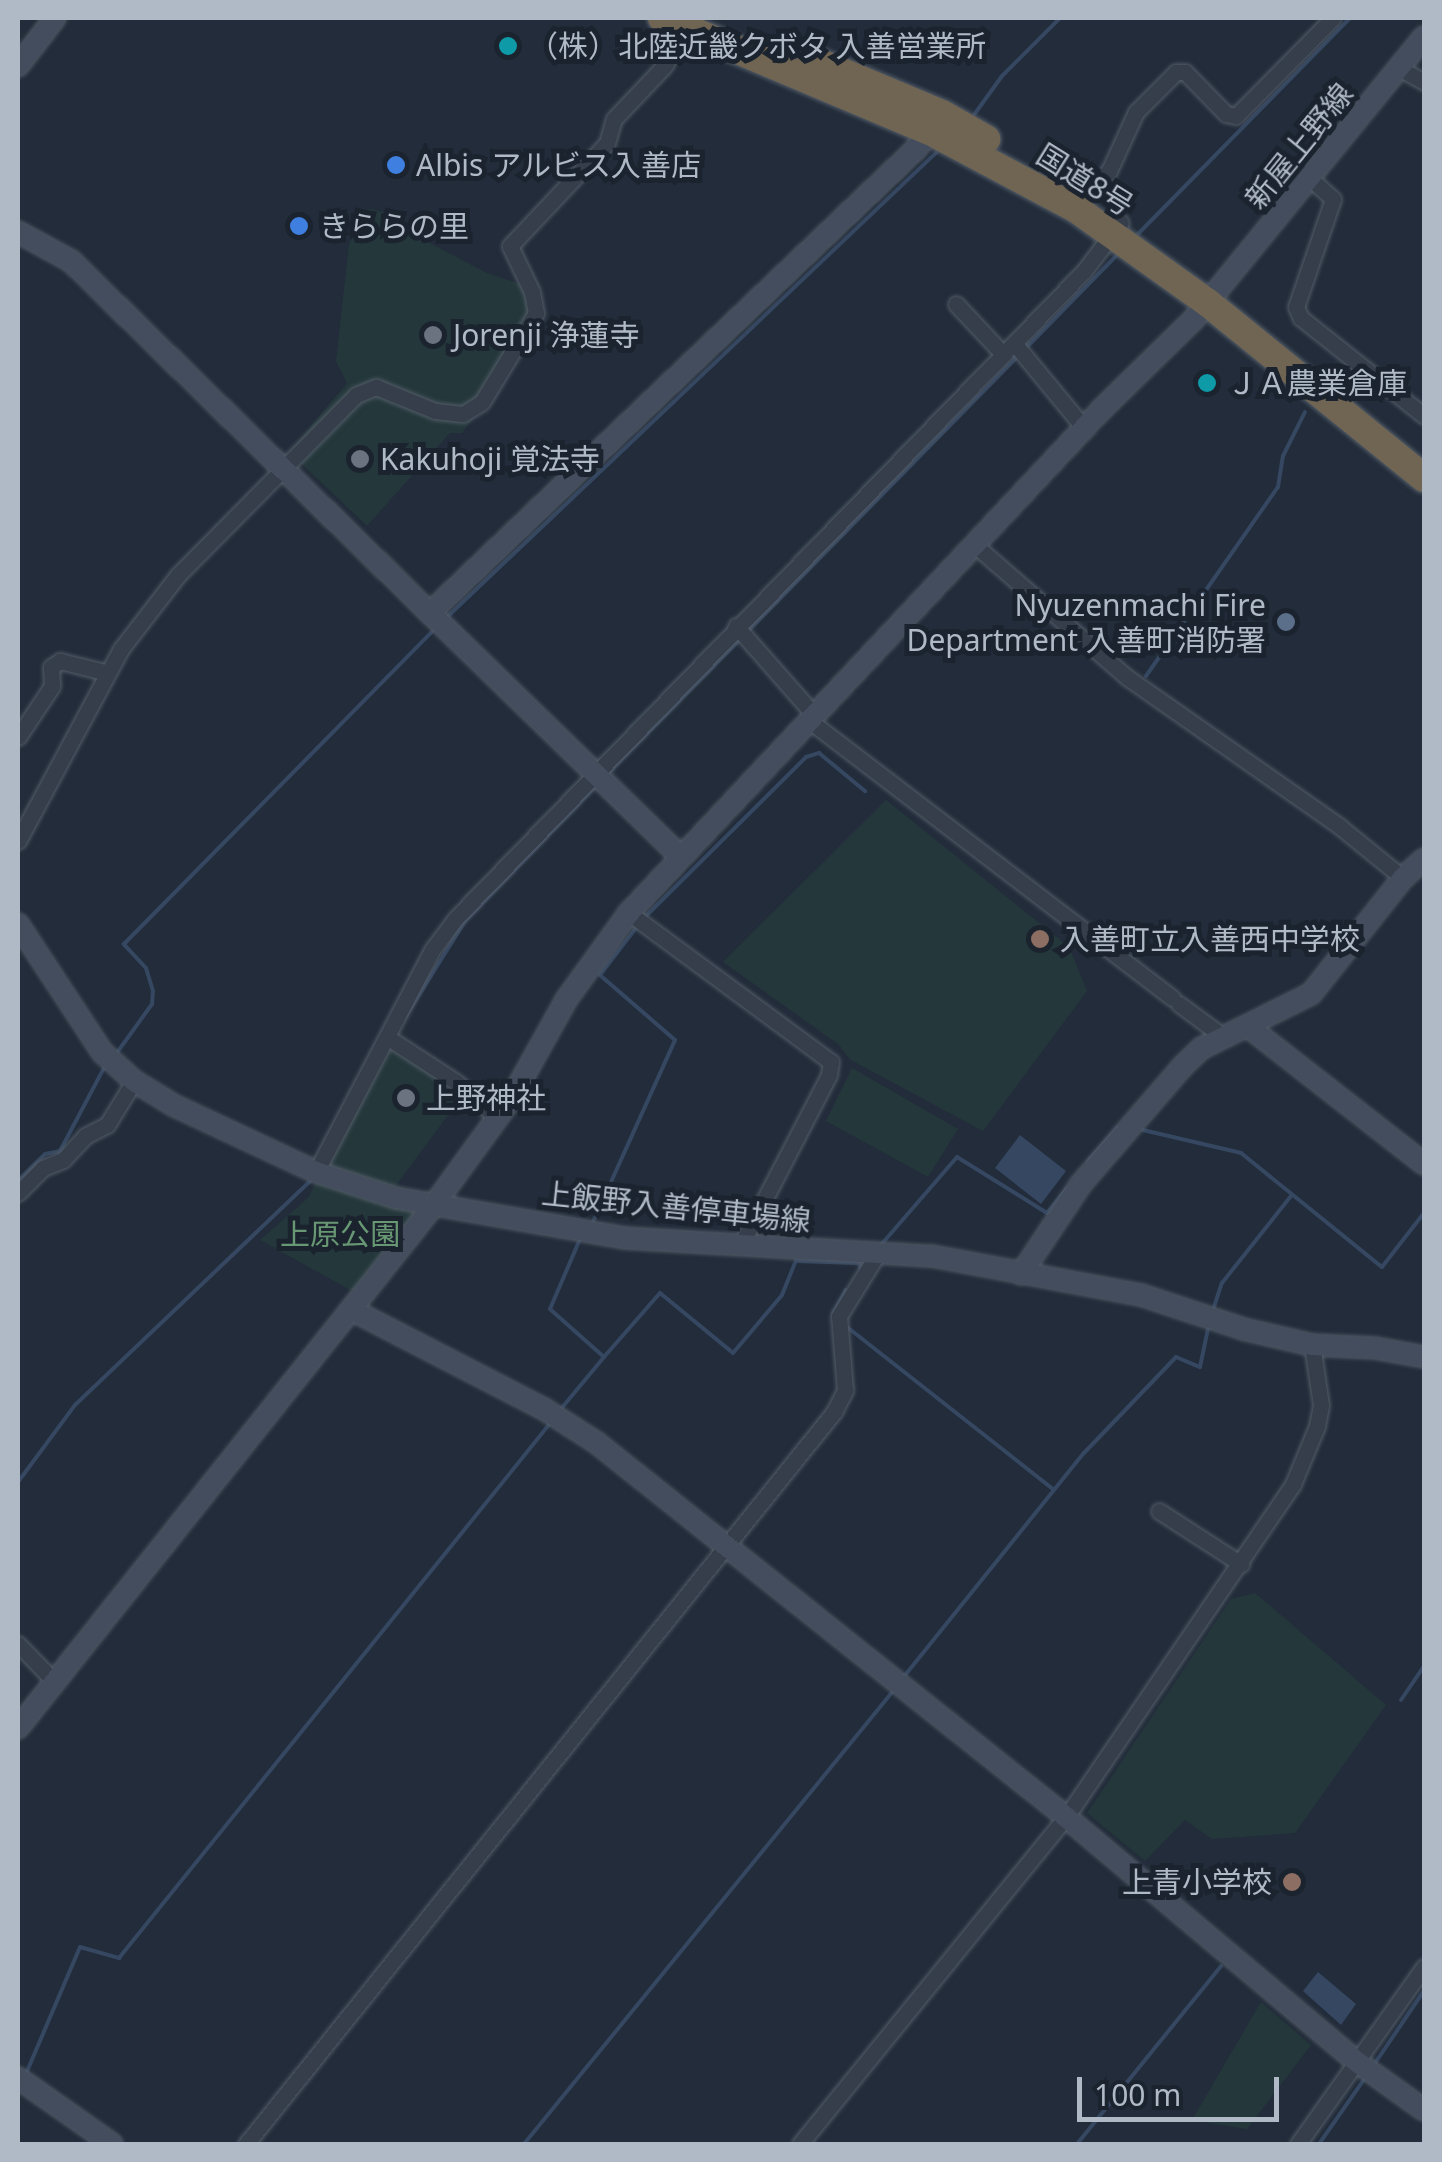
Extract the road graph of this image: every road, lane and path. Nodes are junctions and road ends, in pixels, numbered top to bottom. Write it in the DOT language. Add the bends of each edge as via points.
graph roads {
  1 [pos="54,18"];
  2 [pos="1333,18"];
  3 [pos="686,20"];
  4 [pos="1424,38"];
  5 [pos="18,66"];
  6 [pos="1399,68"];
  7 [pos="1424,82"];
  8 [pos="936,122"];
  9 [pos="1312,180"];
  10 [pos="1086,197"];
  11 [pos="1116,228"];
  12 [pos="18,232"];
  13 [pos="1213,297"];
  14 [pos="956,304"];
  15 [pos="1008,348"];
  16 [pos="1424,416"];
  17 [pos="1084,428"];
  18 [pos="1424,454"];
  19 [pos="282,469"];
  20 [pos="1424,478"];
  21 [pos="976,546"];
  22 [pos="430,613"];
  23 [pos="736,626"];
  24 [pos="108,673"];
  25 [pos="813,718"];
  26 [pos="18,737"];
  27 [pos="593,772"];
  28 [pos="18,841"];
  29 [pos="680,856"];
  30 [pos="1424,859"];
  31 [pos="1403,878"];
  32 [pos="630,913"];
  33 [pos="18,926"];
  34 [pos="1250,1028"];
  35 [pos="388,1037"];
  36 [pos="1225,1038"];
  37 [pos="134,1081"];
  38 [pos="498,1118"];
  39 [pos="1424,1164"];
  40 [pos="316,1172"];
  41 [pos="18,1193"];
  42 [pos="434,1206"];
  43 [pos="741,1244"];
  44 [pos="878,1254"];
  45 [pos="1021,1274"];
  46 [pos="352,1310"];
  47 [pos="1312,1345"];
  48 [pos="1424,1357"];
  49 [pos="1160,1511"];
  50 [pos="725,1545"];
  51 [pos="1240,1564"];
  52 [pos="18,1644"];
  53 [pos="55,1682"];
  54 [pos="18,1728"];
  55 [pos="1066,1817"];
  56 [pos="1424,1967"];
  57 [pos="1357,2062"];
  58 [pos="18,2078"];
  59 [pos="1424,2110"];
  60 [pos="112,2144"];
  61 [pos="246,2144"];
  62 [pos="800,2144"];
  63 [pos="1298,2144"];
  1 -- 5 [label="street"];
  2 -- 10 [label="street" via="1236,116 1226,114 1185,72 1176,72 1136,112 1109,170"];
  3 -- 8 [label="highway, 国道8号"];
  3 -- 19 [label="street" via="665,65 614,119 607,143 510,246 536,312 482,402 462,414 435,411 366,389"];
  4 -- 6 [label="street, 新屋上野線"];
  6 -- 7 [label="street"];
  6 -- 9 [label="street, 新屋上野線"];
  8 -- 10 [label="highway, 国道8号"];
  8 -- 11 [label="highway, 国道8号"];
  8 -- 22 [label="street" via="916,149"];
  9 -- 13 [label="street, 新屋上野線"];
  9 -- 16 [label="street" via="1333,199 1296,307 1300,318"];
  10 -- 11 [label="highway, 国道8号"];
  11 -- 13 [label="highway, 国道8号"];
  11 -- 15 [label="street"];
  12 -- 19 [label="street" via="71,261"];
  13 -- 17 [label="street, 新屋上野線"];
  13 -- 18 [label="highway, 国道8号"];
  13 -- 20 [label="highway, 国道8号"];
  14 -- 15 [label="street"];
  15 -- 17 [label="street"];
  15 -- 23 [label="street"];
  17 -- 21 [label="street, 新屋上野線"];
  19 -- 22 [label="street"];
  19 -- 24 [label="street" via="178,575"];
  21 -- 25 [label="street, 新屋上野線"];
  21 -- 31 [label="street" via="1128,678"];
  22 -- 27 [label="street"];
  23 -- 25 [label="street"];
  23 -- 27 [label="street"];
  24 -- 26 [label="street" via="60,660 51,667 52,686"];
  24 -- 28 [label="street"];
  25 -- 29 [label="street, 新屋上野線"];
  25 -- 36 [label="street"];
  27 -- 29 [label="street"];
  27 -- 35 [label="street" via="455,919"];
  29 -- 32 [label="street, 新屋上野線"];
  30 -- 31 [label="street"];
  31 -- 34 [label="street" via="1311,994"];
  32 -- 38 [label="street, 新屋上野線" via="566,1000"];
  32 -- 43 [label="street" via="832,1062"];
  33 -- 37 [label="street, 上飯野入善停車場線" via="102,1052"];
  34 -- 36 [label="street"];
  34 -- 39 [label="street"];
  35 -- 38 [label="street"];
  35 -- 40 [label="street"];
  36 -- 45 [label="street" via="1182,1066 1082,1184"];
  37 -- 40 [label="street, 上飯野入善停車場線"];
  37 -- 41 [label="street" via="107,1125 84,1136"];
  38 -- 42 [label="street, 新屋上野線"];
  40 -- 42 [label="street, 上飯野入善停車場線"];
  42 -- 43 [label="street, 上飯野入善停車場線" via="626,1238"];
  42 -- 46 [label="street, 新屋上野線"];
  43 -- 44 [label="street, 上飯野入善停車場線"];
  44 -- 45 [label="street, 上飯野入善停車場線" via="932,1256"];
  44 -- 50 [label="street" via="839,1316 845,1390 834,1412"];
  45 -- 47 [label="street, 上飯野入善停車場線" via="1141,1295"];
  46 -- 50 [label="street" via="598,1443"];
  46 -- 53 [label="street, 新屋上野線"];
  47 -- 48 [label="street, 上飯野入善停車場線"];
  47 -- 51 [label="street" via="1318,1426 1293,1484"];
  49 -- 51 [label="street"];
  50 -- 55 [label="street"];
  50 -- 61 [label="street"];
  51 -- 55 [label="street"];
  52 -- 53 [label="street"];
  53 -- 54 [label="street, 新屋上野線"];
  55 -- 57 [label="street"];
  55 -- 62 [label="street"];
  56 -- 57 [label="street"];
  57 -- 59 [label="street"];
  57 -- 63 [label="street"];
  58 -- 60 [label="street"];
}
